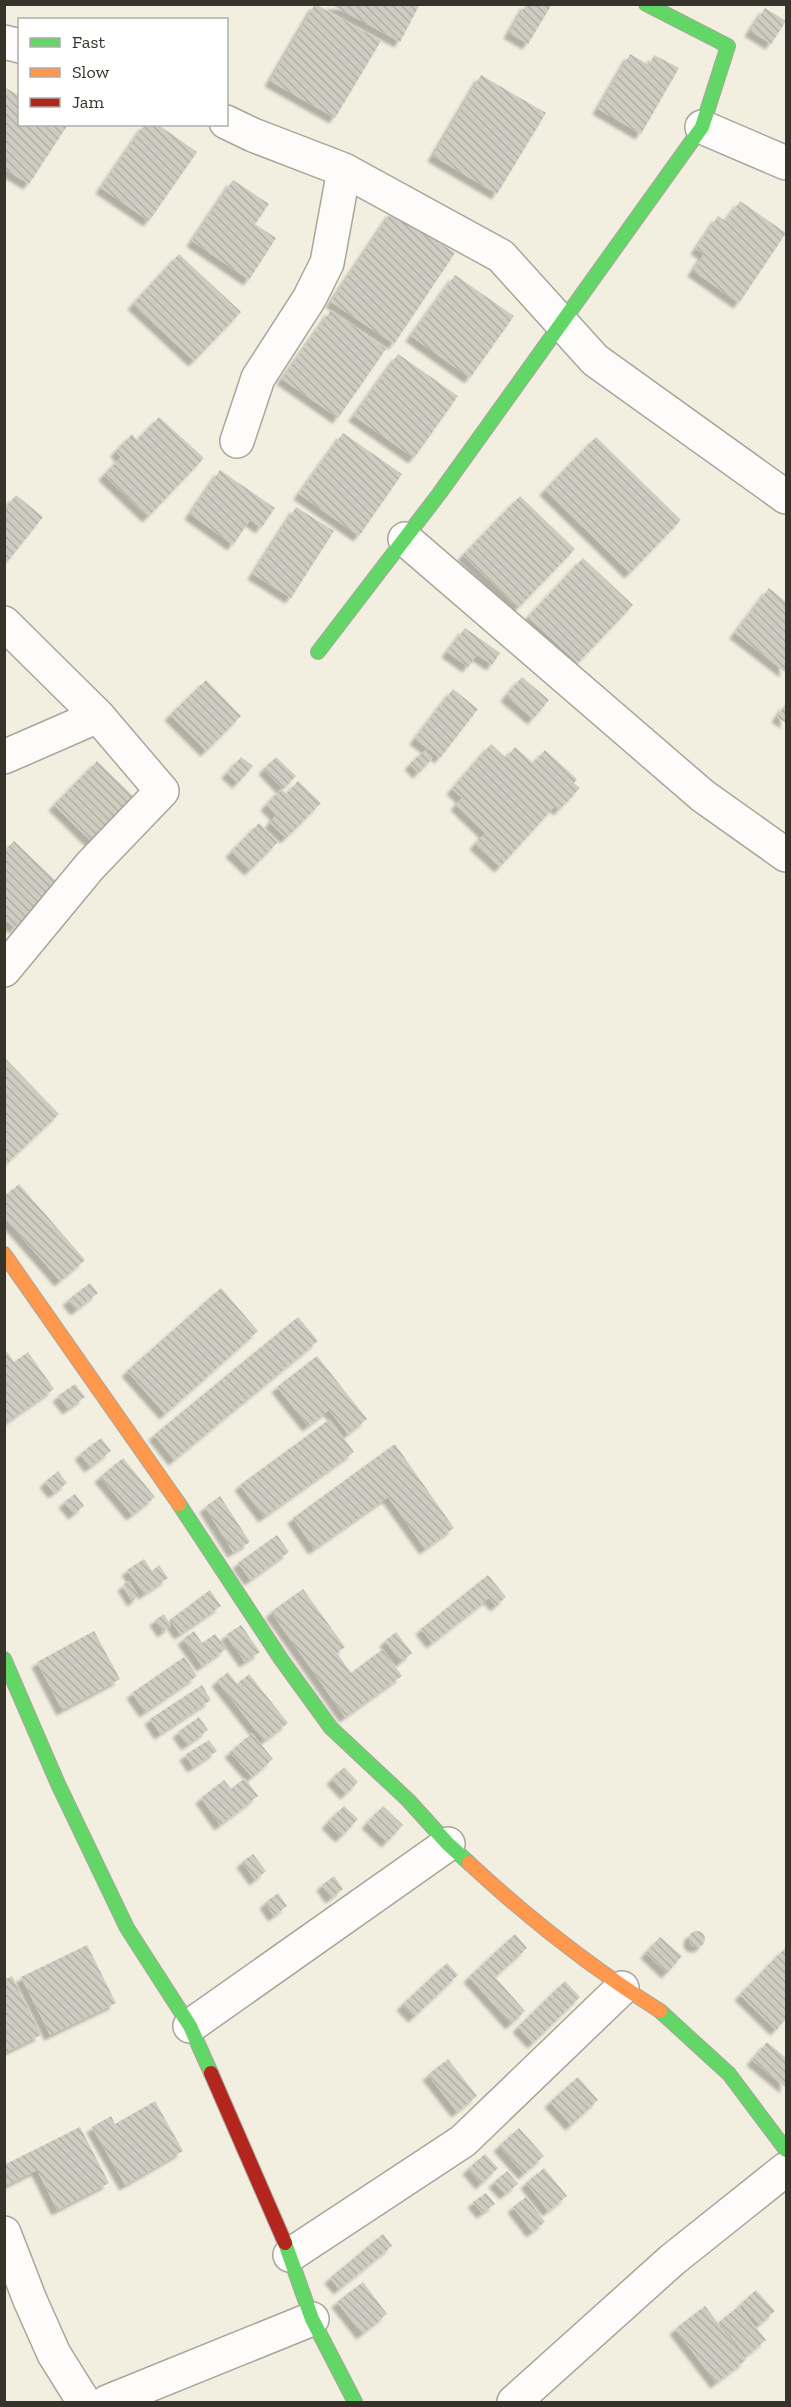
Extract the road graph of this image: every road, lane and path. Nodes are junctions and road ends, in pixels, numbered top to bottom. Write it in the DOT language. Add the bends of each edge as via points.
graph roads {
  1 [pos="646,4"];
  2 [pos="228,123"];
  3 [pos="702,127"];
  4 [pos="786,163"];
  5 [pos="344,170"];
  6 [pos="562,323"];
  7 [pos="237,441"];
  8 [pos="786,497"];
  9 [pos="405,539"];
  10 [pos="4,623"];
  11 [pos="318,652"];
  12 [pos="98,716"];
  13 [pos="4,757"];
  14 [pos="786,855"];
  15 [pos="4,970"];
  16 [pos="4,1254"];
  17 [pos="4,1659"];
  18 [pos="448,1844"];
  19 [pos="622,1988"];
  20 [pos="190,2026"];
  21 [pos="786,2150"];
  22 [pos="786,2169"];
  23 [pos="4,2234"];
  24 [pos="290,2255"];
  25 [pos="312,2319"];
  26 [pos="84,2403"];
  27 [pos="107,2403"];
  28 [pos="355,2403"];
  29 [pos="514,2403"];
  1 -- 3 [label="street" via="728,46"];
  2 -- 5 [label="street"];
  3 -- 4 [label="street"];
  3 -- 6 [label="street"];
  5 -- 6 [label="street" via="501,256"];
  5 -- 7 [label="street" via="327,263 309,299 258,378"];
  6 -- 8 [label="street" via="595,360"];
  6 -- 9 [label="street"];
  9 -- 11 [label="street"];
  9 -- 14 [label="street" via="702,796"];
  10 -- 12 [label="street"];
  12 -- 13 [label="street"];
  12 -- 15 [label="street" via="162,791 90,866"];
  16 -- 18 [label="street" via="331,1728 408,1800"];
  17 -- 20 [label="street" via="127,1928"];
  18 -- 19 [label="street" via="510,1901"];
  18 -- 20 [label="street"];
  19 -- 21 [label="street" via="660,2011 729,2074"];
  19 -- 24 [label="street" via="463,2141"];
  20 -- 24 [label="street"];
  22 -- 29 [label="street" via="672,2260"];
  23 -- 26 [label="street" via="54,2354"];
  24 -- 25 [label="street"];
  25 -- 27 [label="street"];
  25 -- 28 [label="street"];
}
